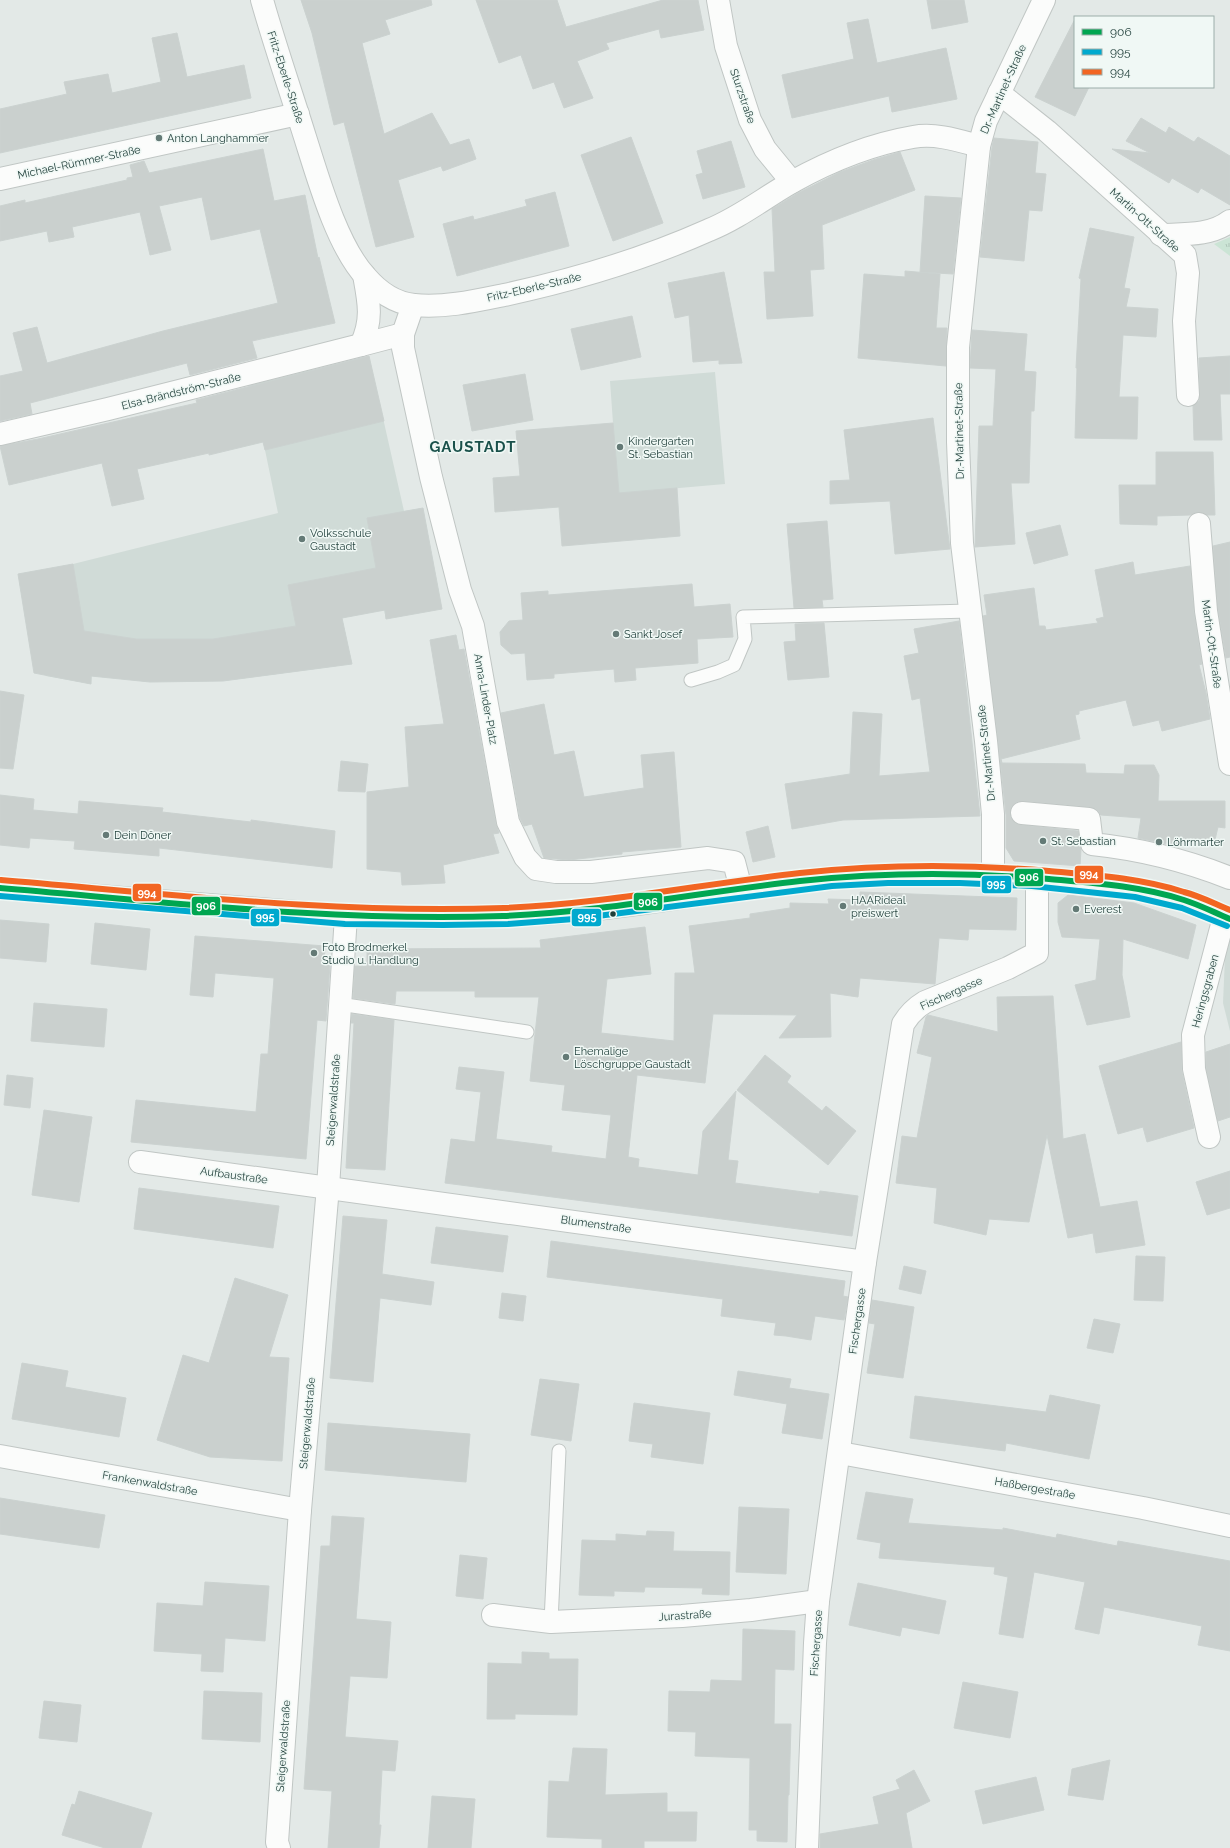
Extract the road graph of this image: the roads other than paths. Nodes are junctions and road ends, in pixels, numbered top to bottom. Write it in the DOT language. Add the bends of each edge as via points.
graph roads {
  1 [pos="262,0"];
  2 [pos="718,0"];
  3 [pos="1044,0"];
  4 [pos="999,93"];
  5 [pos="298,114"];
  6 [pos="979,146"];
  7 [pos="0,179"];
  8 [pos="792,182"];
  9 [pos="1230,221"];
  10 [pos="1161,235"];
  11 [pos="364,276"];
  12 [pos="413,305"];
  13 [pos="403,334"];
  14 [pos="361,345"];
  15 [pos="1188,395"];
  16 [pos="0,434"];
  17 [pos="1198,524"];
  18 [pos="969,611"];
  19 [pos="690,680"];
  20 [pos="1230,764"];
  21 [pos="1022,813"];
  22 [pos="993,875"];
  23 [pos="1037,878"];
  24 [pos="1230,878"];
  25 [pos="0,888"];
  26 [pos="741,889"];
  27 [pos="346,916"];
  28 [pos="1227,918"];
  29 [pos="339,1004"];
  30 [pos="527,1032"];
  31 [pos="1209,1136"];
  32 [pos="140,1162"];
  33 [pos="328,1187"];
  34 [pos="865,1262"];
  35 [pos="559,1451"];
  36 [pos="840,1453"];
  37 [pos="0,1456"];
  38 [pos="300,1510"];
  39 [pos="1230,1526"];
  40 [pos="818,1601"];
  41 [pos="493,1615"];
  42 [pos="551,1622"];
  43 [pos="276,1846"];
  44 [pos="807,1848"];
  1 -- 5 [label="street, Fritz-Eberle-Straße"];
  2 -- 8 [label="street, Sturzstraße" via="726,46 750,120 765,149"];
  3 -- 4 [label="street, Dr.-Martinet-Straße"];
  4 -- 6 [label="street, Dr.-Martinet-Straße" via="986,121"];
  4 -- 10 [label="street, Martin-Ott-Straße" via="1047,131"];
  5 -- 7 [label="street, Michael-Rümmer-Straße"];
  5 -- 11 [label="street, Fritz-Eberle-Straße" via="341,237"];
  6 -- 8 [label="street, Fritz-Eberle-Straße" via="935,136 914,137 846,156"];
  6 -- 18 [label="street, Dr.-Martinet-Straße" via="958,347 962,543"];
  8 -- 12 [label="street, Fritz-Eberle-Straße" via="711,229 590,274 543,287 452,304"];
  9 -- 10 [label="street" via="1213,230"];
  10 -- 15 [label="street, Martin-Ott-Straße" via="1185,255 1188,273 1184,320"];
  11 -- 12 [label="street, Fritz-Eberle-Straße" via="386,295 399,302"];
  11 -- 14 [label="street" via="370,306 368,332"];
  12 -- 13 [label="street, Anna-Linder-Platz"];
  13 -- 14 [label="street, Elsa-Brändström-Straße"];
  13 -- 26 [label="street, Anna-Linder-Platz" via="403,348 431,476 460,590 473,626 508,822 525,858 536,868 556,872 592,872 708,858 734,862"];
  14 -- 16 [label="street, Elsa-Brändström-Straße"];
  17 -- 20 [label="street, Martin-Ott-Straße" via="1206,611"];
  18 -- 19 [label="lane" via="743,617 745,639 734,665"];
  18 -- 22 [label="street, Dr.-Martinet-Straße" via="992,800"];
  21 -- 24 [label="street" via="1089,819 1092,844 1149,852 1204,867"];
  22 -- 23 [label="street"];
  22 -- 26 [label="street" via="863,876"];
  23 -- 28 [label="street" via="1097,883 1152,892 1186,901"];
  23 -- 34 [label="street, Fischergasse" via="1037,953 920,1006 907,1016 903,1024"];
  25 -- 27 [label="street"];
  26 -- 27 [label="street" via="606,908 538,914 401,918"];
  27 -- 29 [label="street, Steigerwaldstraße"];
  28 -- 31 [label="street, Heringsgraben" via="1193,1035 1194,1069"];
  29 -- 30 [label="lane"];
  29 -- 33 [label="street, Steigerwaldstraße"];
  32 -- 33 [label="street, Aufbaustraße"];
  33 -- 34 [label="street, Blumenstraße"];
  33 -- 38 [label="street, Steigerwaldstraße"];
  34 -- 36 [label="street, Fischergasse"];
  35 -- 42 [label="lane"];
  36 -- 39 [label="street, Haßbergestraße"];
  36 -- 40 [label="street, Fischergasse"];
  37 -- 38 [label="street, Frankenwaldstraße"];
  38 -- 43 [label="street, Steigerwaldstraße"];
  40 -- 42 [label="street, Jurastraße" via="682,1616"];
  40 -- 44 [label="street, Fischergasse"];
  41 -- 42 [label="street, Jurastraße"];
}
